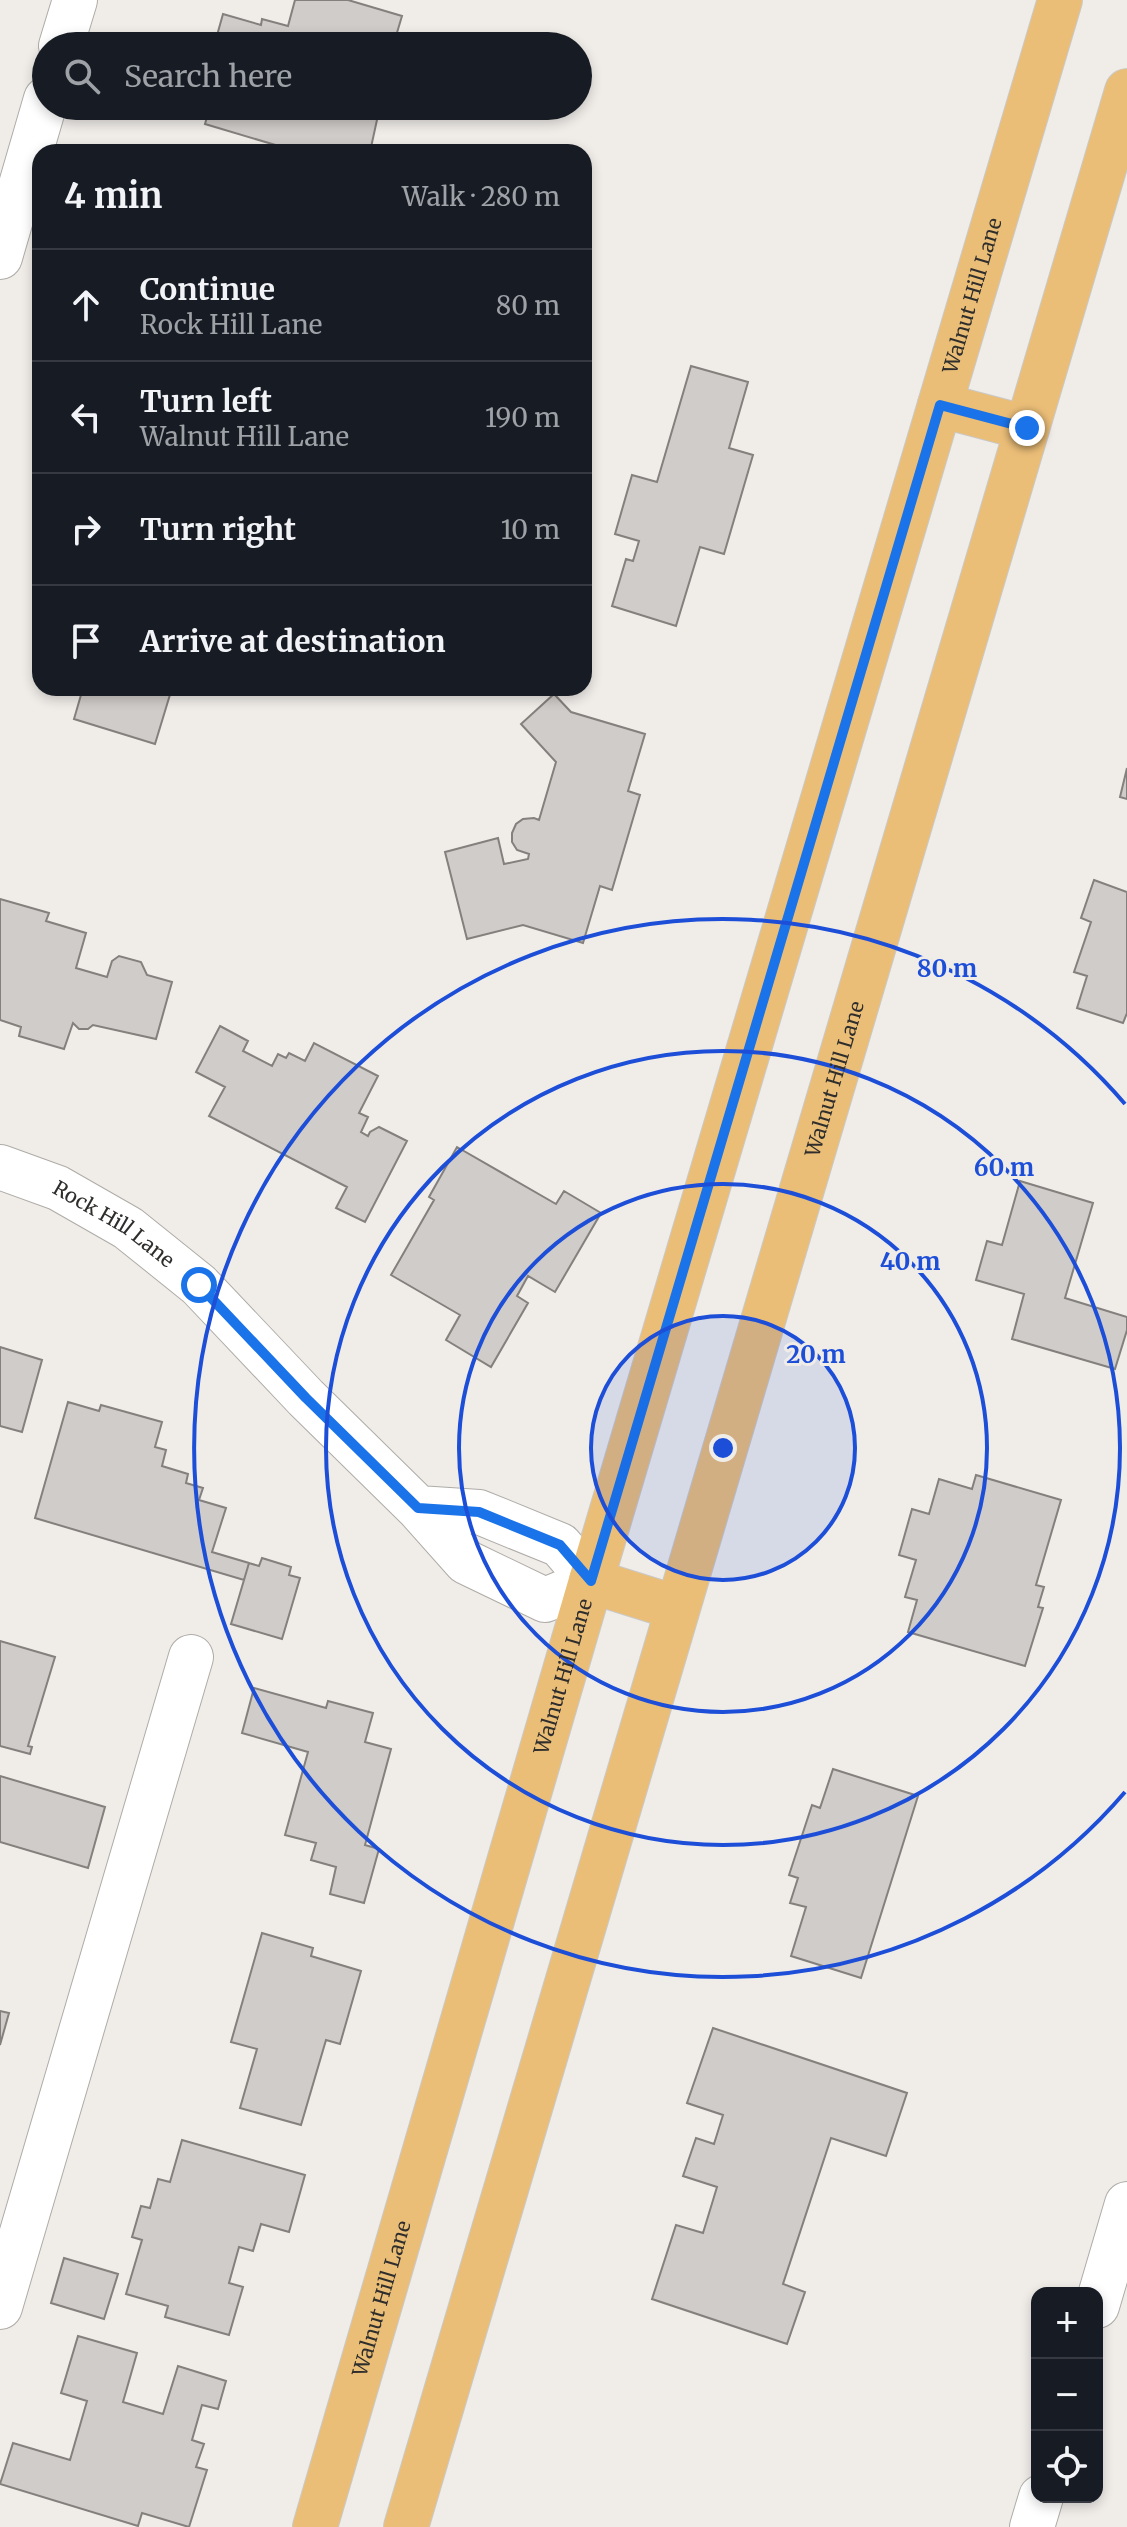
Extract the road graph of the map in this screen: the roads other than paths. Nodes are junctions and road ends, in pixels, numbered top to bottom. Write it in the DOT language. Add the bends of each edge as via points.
graph roads {
  1 [pos="75,0"];
  2 [pos="1060,0"];
  3 [pos="65,32"];
  4 [pos="1127,91"];
  5 [pos="40,120"];
  6 [pos="33,144"];
  7 [pos="32,147"];
  8 [pos="0,257"];
  9 [pos="940,405"];
  10 [pos="1027,428"];
  11 [pos="0,1167"];
  12 [pos="591,1581"];
  13 [pos="677,1608"];
  14 [pos="191,1657"];
  15 [pos="1127,2204"];
  16 [pos="1103,2287"];
  17 [pos="0,2307"];
  18 [pos="1039,2503"];
  19 [pos="315,2527"];
  20 [pos="406,2527"];
  21 [pos="1032,2527"];
  1 -- 3 [label="street"];
  2 -- 9 [label="main road, Walnut Hill Lane"];
  4 -- 10 [label="main road, Walnut Hill Lane"];
  5 -- 6 [label="street"];
  7 -- 8 [label="street"];
  9 -- 10 [label="main road"];
  9 -- 12 [label="main road, Walnut Hill Lane"];
  10 -- 13 [label="main road, Walnut Hill Lane"];
  11 -- 12 [label="street, Rock Hill Lane" via="58,1188 128,1228 199,1285 418,1508 479,1512 560,1545"];
  12 -- 13 [label="main road"];
  12 -- 19 [label="main road, Walnut Hill Lane"];
  13 -- 20 [label="main road, Walnut Hill Lane"];
  14 -- 17 [label="street"];
  15 -- 16 [label="street"];
  18 -- 21 [label="street"];
}
